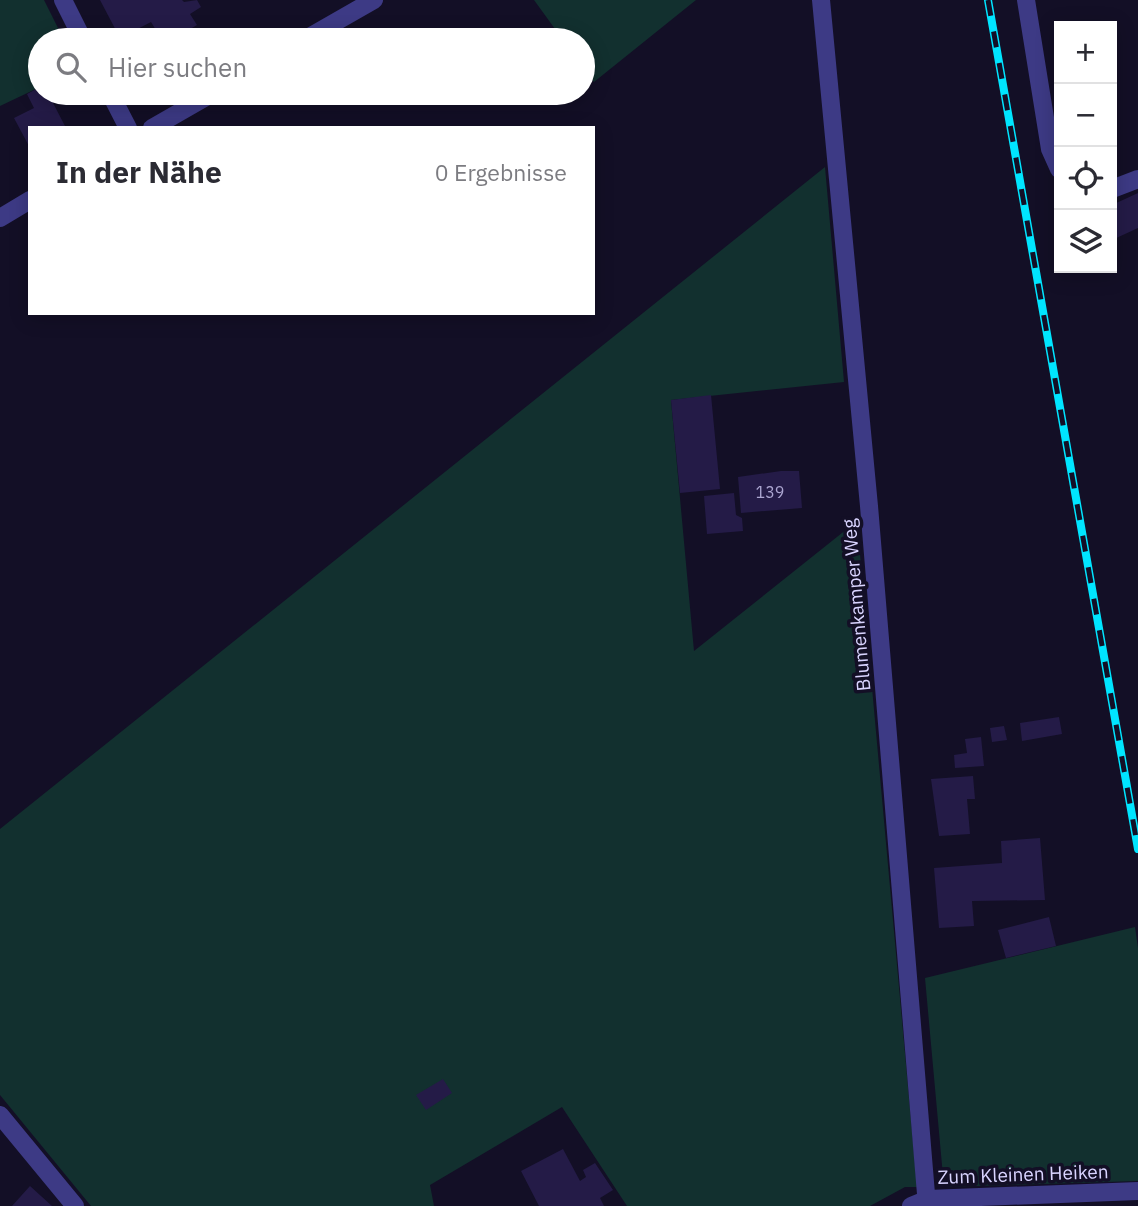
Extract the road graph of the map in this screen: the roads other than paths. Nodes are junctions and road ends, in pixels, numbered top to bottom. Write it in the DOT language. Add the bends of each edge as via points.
graph roads {
  1 [pos="63,0"];
  2 [pos="374,0"];
  3 [pos="821,0"];
  4 [pos="1026,0"];
  5 [pos="77,28"];
  6 [pos="325,28"];
  7 [pos="116,105"];
  8 [pos="192,105"];
  9 [pos="127,126"];
  10 [pos="155,126"];
  11 [pos="1054,158"];
  12 [pos="1138,179"];
  13 [pos="1117,187"];
  14 [pos="28,201"];
  15 [pos="0,218"];
  16 [pos="0,1115"];
  17 [pos="1138,1191"];
  18 [pos="927,1202"];
  19 [pos="75,1206"];
  20 [pos="911,1206"];
  1 -- 5 [label="street"];
  2 -- 6 [label="street"];
  3 -- 18 [label="street, Blumenkamper Weg"];
  4 -- 11 [label="street"];
  7 -- 9 [label="street"];
  8 -- 10 [label="street"];
  12 -- 13 [label="street"];
  14 -- 15 [label="street"];
  16 -- 19 [label="street"];
  17 -- 18 [label="street, Zum Kleinen Heiken"];
  18 -- 20 [label="street, Zum Kleinen Heiken"];
}
